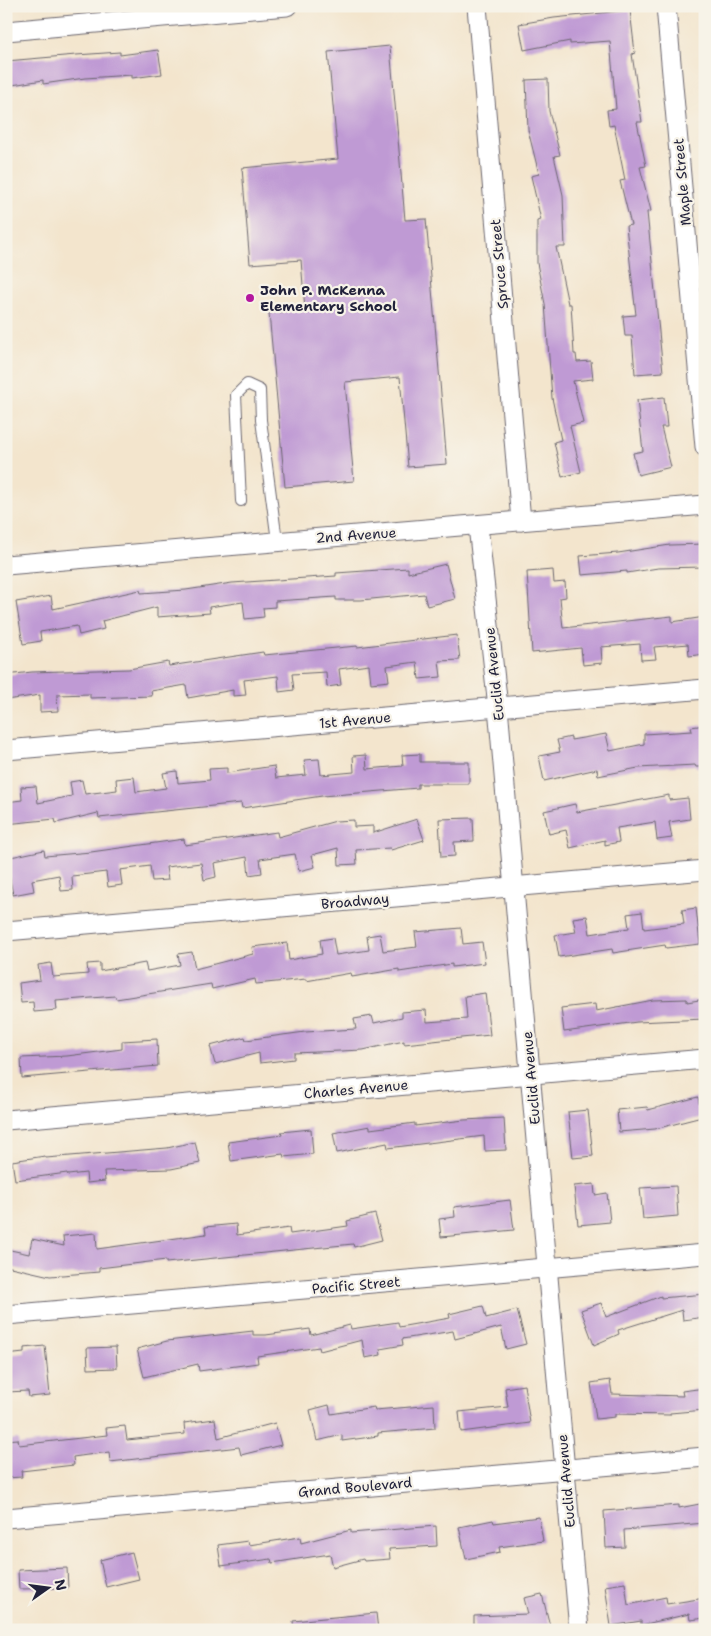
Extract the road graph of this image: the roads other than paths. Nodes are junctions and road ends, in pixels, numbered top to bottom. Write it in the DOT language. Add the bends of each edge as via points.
graph roads {
  1 [pos="287,6"];
  2 [pos="477,6"];
  3 [pos="666,6"];
  4 [pos="101,14"];
  5 [pos="6,31"];
  6 [pos="705,447"];
  7 [pos="242,501"];
  8 [pos="705,505"];
  9 [pos="521,521"];
  10 [pos="478,526"];
  11 [pos="277,541"];
  12 [pos="6,565"];
  13 [pos="705,690"];
  14 [pos="498,707"];
  15 [pos="6,750"];
  16 [pos="705,870"];
  17 [pos="514,887"];
  18 [pos="6,931"];
  19 [pos="705,1059"];
  20 [pos="531,1074"];
  21 [pos="6,1120"];
  22 [pos="705,1254"];
  23 [pos="548,1268"];
  24 [pos="6,1315"];
  25 [pos="705,1457"];
  26 [pos="565,1469"];
  27 [pos="6,1518"];
  28 [pos="579,1630"];
  1 -- 4 [label="street"];
  2 -- 9 [label="street, Spruce Street"];
  3 -- 6 [label="street, Maple Street"];
  4 -- 5 [label="street"];
  7 -- 11 [label="lane" via="236,395 247,384 260,390"];
  8 -- 9 [label="street, 2nd Avenue"];
  9 -- 10 [label="street, 2nd Avenue"];
  10 -- 11 [label="street, 2nd Avenue"];
  10 -- 14 [label="street, Euclid Avenue"];
  11 -- 12 [label="street, 2nd Avenue"];
  13 -- 14 [label="street, 1st Avenue"];
  14 -- 15 [label="street, 1st Avenue"];
  14 -- 17 [label="street, Euclid Avenue"];
  16 -- 17 [label="street, Broadway"];
  17 -- 18 [label="street, Broadway"];
  17 -- 20 [label="street, Euclid Avenue"];
  19 -- 20 [label="street, Charles Avenue"];
  20 -- 21 [label="street, Charles Avenue"];
  20 -- 23 [label="street, Euclid Avenue"];
  22 -- 23 [label="street, Pacific Street"];
  23 -- 24 [label="street, Pacific Street"];
  23 -- 26 [label="street, Euclid Avenue"];
  25 -- 26 [label="street, Grand Boulevard"];
  26 -- 27 [label="street, Grand Boulevard"];
  26 -- 28 [label="street, Euclid Avenue"];
}
